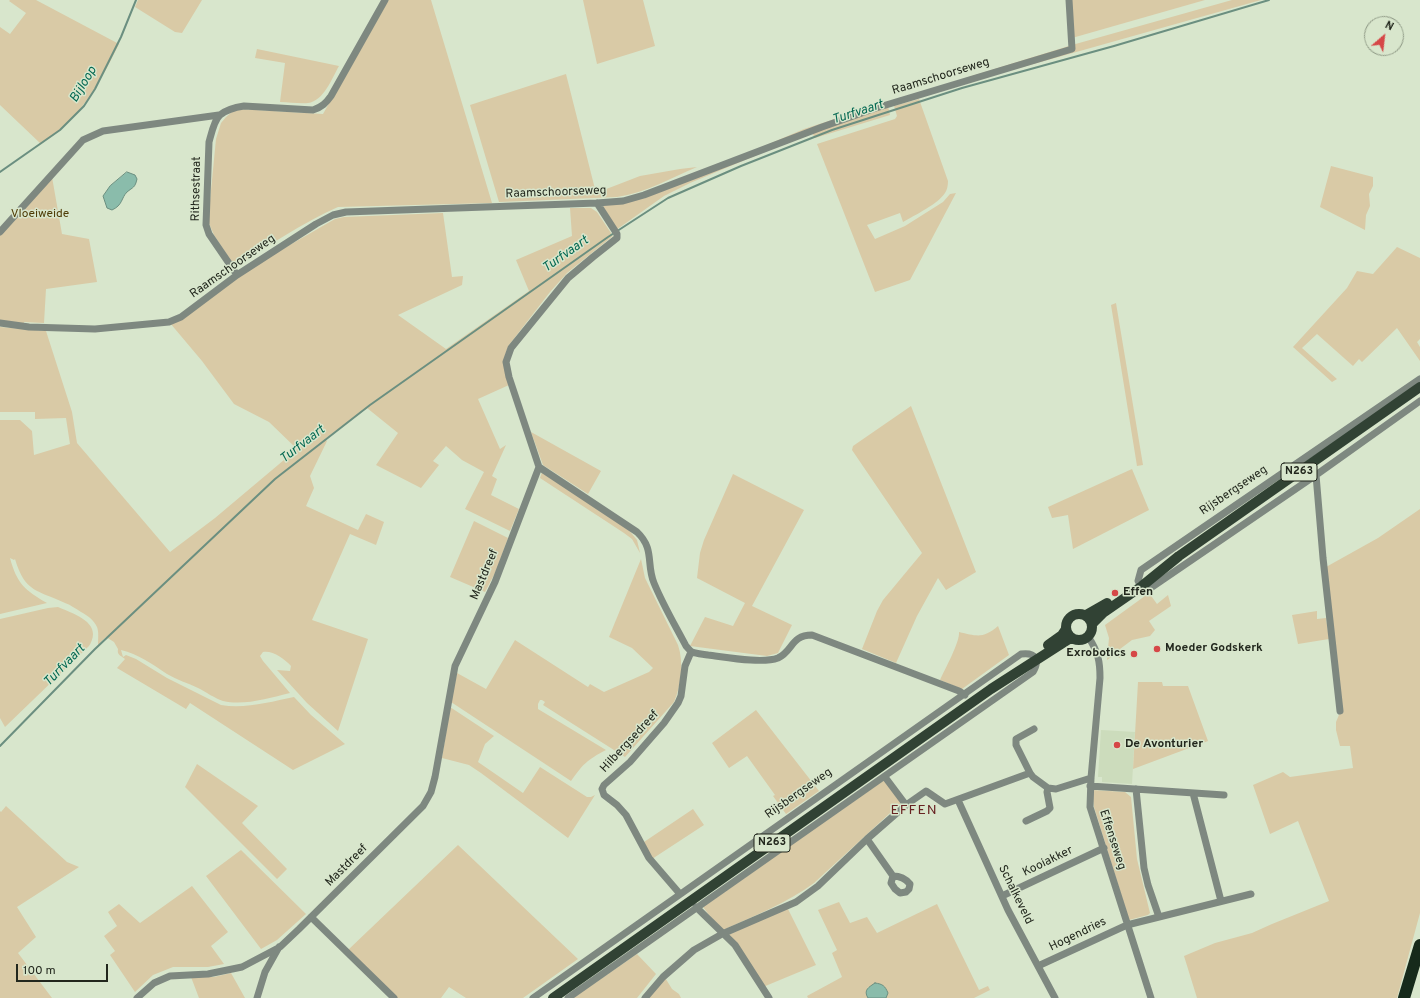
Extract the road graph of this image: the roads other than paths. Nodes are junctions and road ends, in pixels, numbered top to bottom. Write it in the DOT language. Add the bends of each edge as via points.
graph roads {
  1 [pos="384,0"];
  2 [pos="1069,0"];
  3 [pos="219,115"];
  4 [pos="597,203"];
  5 [pos="0,232"];
  6 [pos="237,275"];
  7 [pos="0,323"];
  8 [pos="1420,379"];
  9 [pos="1420,387"];
  10 [pos="1420,401"];
  11 [pos="539,467"];
  12 [pos="1316,475"];
  13 [pos="1144,584"];
  14 [pos="1086,615"];
  15 [pos="1092,624"];
  16 [pos="1066,629"];
  17 [pos="1089,638"];
  18 [pos="1073,639"];
  19 [pos="691,652"];
  20 [pos="1035,658"];
  21 [pos="965,695"];
  22 [pos="1340,710"];
  23 [pos="1034,729"];
  24 [pos="1030,773"];
  25 [pos="886,777"];
  26 [pos="1090,782"];
  27 [pos="1048,788"];
  28 [pos="1136,788"];
  29 [pos="1193,793"];
  30 [pos="1224,795"];
  31 [pos="958,800"];
  32 [pos="906,805"];
  33 [pos="1026,821"];
  34 [pos="867,839"];
  35 [pos="1104,848"];
  36 [pos="893,876"];
  37 [pos="680,894"];
  38 [pos="1251,894"];
  39 [pos="1002,896"];
  40 [pos="1221,901"];
  41 [pos="696,907"];
  42 [pos="311,917"];
  43 [pos="1159,917"];
  44 [pos="1127,925"];
  45 [pos="722,934"];
  46 [pos="1420,945"];
  47 [pos="280,946"];
  48 [pos="1038,966"];
  49 [pos="1148,997"];
  50 [pos="137,998"];
  51 [pos="257,998"];
  52 [pos="394,998"];
  53 [pos="533,998"];
  54 [pos="553,998"];
  55 [pos="568,998"];
  56 [pos="646,998"];
  57 [pos="769,998"];
  58 [pos="1055,998"];
  59 [pos="1404,998"];
  1 -- 3 [label="street" via="332,96 320,108 313,110 244,106"];
  2 -- 4 [label="street, Raamschoorseweg" via="1072,49 862,113 644,195 623,201"];
  3 -- 5 [label="street" via="103,131 83,140"];
  3 -- 6 [label="street, Rithsestraat" via="209,142 206,225 209,234"];
  4 -- 6 [label="street, Raamschoorseweg" via="346,212 333,215 316,224"];
  4 -- 11 [label="street" via="617,238 568,278 511,348 506,362"];
  6 -- 7 [label="street, Raamschoorseweg" via="182,317 169,322 95,329 29,327"];
  8 -- 13 [label="street, Rijsbergseweg" via="1141,570"];
  9 -- 13 [label="main road, Rijsbergseweg / N263" via="1179,556"];
  10 -- 12 [label="street, Rijsbergseweg"];
  11 -- 19 [label="street" via="644,539 653,582"];
  11 -- 42 [label="street, Mastdreef" via="496,582 454,666 431,792 424,806"];
  12 -- 13 [label="street, Rijsbergseweg"];
  12 -- 22 [label="street"];
  13 -- 14 [label="main road, Rijsbergseweg / N263"];
  13 -- 15 [label="main road, Rijsbergseweg / N263" via="1103,613"];
  14 -- 15 [label="main road"];
  14 -- 16 [label="main road, N263" via="1075,614 1067,621"];
  15 -- 17 [label="main road" via="1093,629"];
  16 -- 18 [label="main road"];
  16 -- 20 [label="main road, Rijsbergseweg / N263"];
  17 -- 18 [label="main road, N263"];
  17 -- 26 [label="street, Effenseweg" via="1100,661"];
  18 -- 20 [label="main road, Rijsbergseweg / N263"];
  19 -- 21 [label="street" via="739,659 770,660 784,654 799,637 812,635"];
  19 -- 37 [label="street, Hilbergsedreef" via="685,666 678,703 630,762 602,789 604,795 626,815 649,858"];
  20 -- 21 [label="street, Rijsbergseweg" via="1027,653 1021,654"];
  20 -- 25 [label="street" via="1037,665 1033,672"];
  20 -- 54 [label="main road, Rijsbergseweg / N263"];
  21 -- 37 [label="street, Rijsbergseweg"];
  23 -- 24 [label="street" via="1016,739 1016,745"];
  24 -- 27 [label="street"];
  24 -- 31 [label="street"];
  25 -- 32 [label="street"];
  25 -- 41 [label="street"];
  26 -- 27 [label="street" via="1056,789"];
  26 -- 28 [label="street"];
  26 -- 35 [label="street, Effenseweg" via="1090,807"];
  27 -- 33 [label="street" via="1050,808 1047,812"];
  28 -- 29 [label="street"];
  28 -- 43 [label="street" via="1144,868"];
  29 -- 30 [label="street"];
  29 -- 40 [label="street"];
  31 -- 32 [label="street" via="945,804 926,791"];
  31 -- 39 [label="street, Schalkeveld"];
  32 -- 34 [label="street"];
  34 -- 36 [label="street"];
  34 -- 45 [label="street" via="818,886 796,902"];
  35 -- 39 [label="street, Kooiakker"];
  35 -- 44 [label="street, Effenseweg"];
  37 -- 53 [label="street, Rijsbergseweg"];
  38 -- 40 [label="street, Hogendries"];
  39 -- 48 [label="street, Schalkeveld"];
  40 -- 43 [label="street, Hogendries"];
  41 -- 45 [label="street"];
  41 -- 55 [label="street"];
  42 -- 47 [label="street, Mastdreef"];
  42 -- 52 [label="street"];
  43 -- 44 [label="street, Hogendries"];
  44 -- 48 [label="street, Hogendries"];
  44 -- 49 [label="street, Effenseweg"];
  45 -- 56 [label="street" via="694,950 663,977"];
  45 -- 57 [label="street" via="734,945"];
  46 -- 59 [label="highway"];
  47 -- 50 [label="street, Mastdreef" via="242,967 208,974 170,976 154,983"];
  47 -- 51 [label="street, Mastdreef" via="265,972"];
  48 -- 58 [label="street, Schalkeveld"];
}
